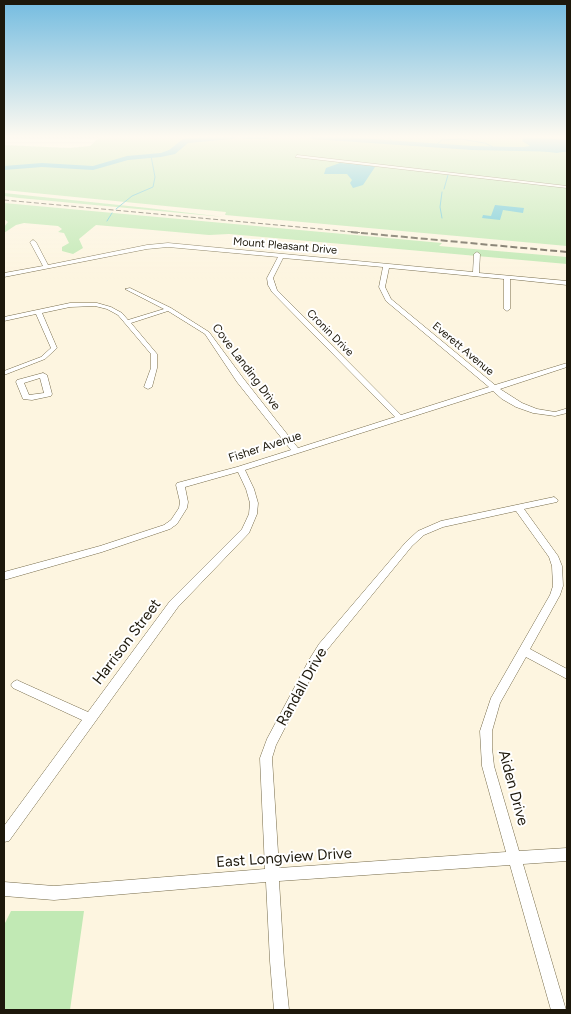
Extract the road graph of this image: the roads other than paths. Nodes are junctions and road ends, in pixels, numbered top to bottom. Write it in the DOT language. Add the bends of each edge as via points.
graph roads {
  1 [pos="544,184"];
  2 [pos="567,187"];
  3 [pos="33,242"];
  4 [pos="477,254"];
  5 [pos="281,256"];
  6 [pos="386,266"];
  7 [pos="46,267"];
  8 [pos="476,274"];
  9 [pos="4,275"];
  10 [pos="507,277"];
  11 [pos="567,283"];
  12 [pos="128,289"];
  13 [pos="169,309"];
  14 [pos="507,309"];
  15 [pos="38,311"];
  16 [pos="4,319"];
  17 [pos="127,322"];
  18 [pos="37,360"];
  19 [pos="567,365"];
  20 [pos="4,373"];
  21 [pos="43,375"];
  22 [pos="148,386"];
  23 [pos="494,388"];
  24 [pos="564,411"];
  25 [pos="399,417"];
  26 [pos="295,450"];
  27 [pos="240,468"];
  28 [pos="554,500"];
  29 [pos="518,508"];
  30 [pos="4,576"];
  31 [pos="524,651"];
  32 [pos="567,674"];
  33 [pos="17,685"];
  34 [pos="89,718"];
  35 [pos="4,836"];
  36 [pos="567,854"];
  37 [pos="515,857"];
  38 [pos="274,875"];
  39 [pos="4,889"];
  40 [pos="282,1010"];
  41 [pos="560,1010"];
  1 -- 2 [label="street"];
  3 -- 7 [label="street"];
  4 -- 8 [label="street"];
  5 -- 6 [label="street, Mount Pleasant Drive"];
  5 -- 7 [label="street, Mount Pleasant Drive" via="160,246"];
  5 -- 25 [label="street, Cronin Drive" via="270,278 274,291"];
  6 -- 8 [label="street, Mount Pleasant Drive"];
  6 -- 23 [label="street, Everett Avenue" via="382,287 388,300"];
  7 -- 9 [label="street, Mount Pleasant Drive"];
  8 -- 10 [label="street, Mount Pleasant Drive"];
  10 -- 11 [label="street, Mount Pleasant Drive"];
  10 -- 14 [label="street"];
  12 -- 13 [label="street, Cove Landing Drive"];
  13 -- 17 [label="street"];
  13 -- 26 [label="street, Cove Landing Drive" via="212,338"];
  15 -- 16 [label="street"];
  15 -- 17 [label="street" via="70,304 95,304 115,310"];
  15 -- 18 [label="street" via="54,346 48,355"];
  17 -- 22 [label="street" via="154,354 154,368"];
  18 -- 20 [label="street"];
  18 -- 21 [label="street"];
  19 -- 23 [label="street, Fisher Avenue"];
  23 -- 24 [label="street, Everett Avenue" via="527,408 555,414"];
  23 -- 25 [label="street, Fisher Avenue"];
  25 -- 26 [label="street, Fisher Avenue"];
  26 -- 27 [label="street, Fisher Avenue"];
  27 -- 30 [label="street, Fisher Avenue" via="180,484 184,508 167,527"];
  27 -- 34 [label="street, Harrison Street" via="254,503 246,531 174,604"];
  28 -- 29 [label="street, Randall Drive"];
  29 -- 31 [label="street, Aiden Drive" via="553,556 559,578 555,595"];
  29 -- 38 [label="street, Randall Drive" via="441,524 417,536 318,654 267,754"];
  31 -- 32 [label="street"];
  31 -- 37 [label="street, Aiden Drive" via="495,702 486,731 488,766"];
  33 -- 34 [label="street"];
  34 -- 35 [label="street, Harrison Street"];
  36 -- 37 [label="street, East Longview Drive"];
  37 -- 38 [label="street, East Longview Drive"];
  37 -- 41 [label="street, Aiden Drive"];
  38 -- 39 [label="street, East Longview Drive" via="88,891"];
  38 -- 40 [label="street, Randall Drive"];
}
